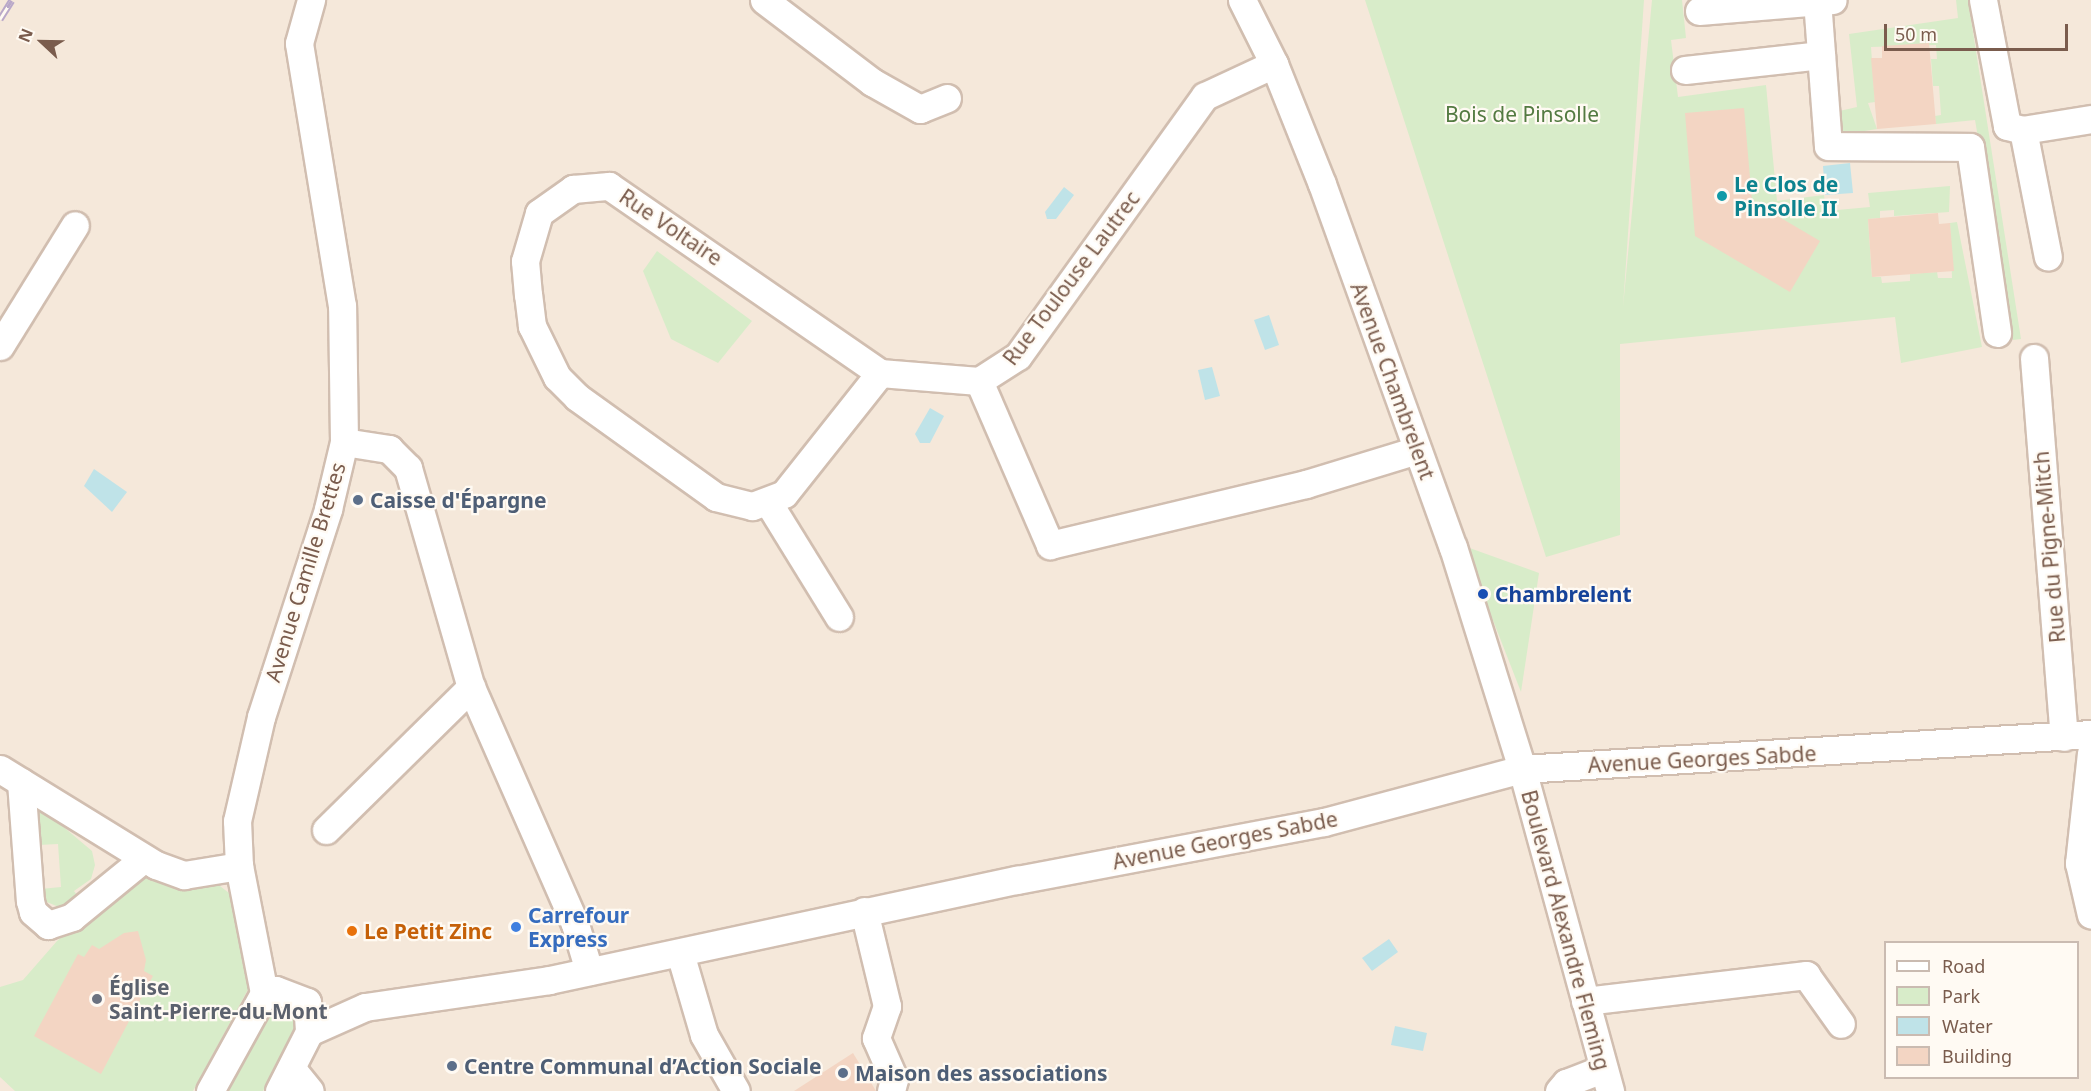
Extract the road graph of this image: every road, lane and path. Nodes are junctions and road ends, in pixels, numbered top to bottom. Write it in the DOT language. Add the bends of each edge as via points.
graph roads {
  1 [pos="764,0"];
  2 [pos="1242,0"];
  3 [pos="1983,0"];
  4 [pos="1822,1"];
  5 [pos="303,8"];
  6 [pos="1700,11"];
  7 [pos="1821,55"];
  8 [pos="1274,64"];
  9 [pos="1685,70"];
  10 [pos="947,98"];
  11 [pos="2091,119"];
  12 [pos="2023,130"];
  13 [pos="75,225"];
  14 [pos="2048,257"];
  15 [pos="1997,333"];
  16 [pos="0,346"];
  17 [pos="2034,358"];
  18 [pos="880,373"];
  19 [pos="979,381"];
  20 [pos="344,442"];
  21 [pos="1417,450"];
  22 [pos="768,502"];
  23 [pos="839,617"];
  24 [pos="471,687"];
  25 [pos="2091,734"];
  26 [pos="2064,737"];
  27 [pos="2091,753"];
  28 [pos="1522,769"];
  29 [pos="10,775"];
  30 [pos="326,830"];
  31 [pos="143,859"];
  32 [pos="239,866"];
  33 [pos="864,911"];
  34 [pos="2091,915"];
  35 [pos="255,938"];
  36 [pos="680,953"];
  37 [pos="589,972"];
  38 [pos="264,993"];
  39 [pos="300,998"];
  40 [pos="1585,1001"];
  41 [pos="365,1007"];
  42 [pos="1841,1024"];
  43 [pos="309,1032"];
  44 [pos="286,1080"];
  45 [pos="1607,1080"];
  46 [pos="210,1091"];
  47 [pos="310,1091"];
  48 [pos="736,1091"];
  49 [pos="891,1091"];
  50 [pos="1559,1091"];
  1 -- 10 [label="street" via="872,82 920,109"];
  2 -- 8 [label="street, Avenue Chambrelent"];
  3 -- 12 [label="street" via="2007,126"];
  4 -- 6 [label="street"];
  4 -- 7 [label="street"];
  5 -- 20 [label="street, Avenue Camille Brettes" via="299,42 342,306"];
  7 -- 9 [label="street"];
  7 -- 15 [label="street" via="1828,146 1970,147"];
  8 -- 19 [label="street, Rue Toulouse Lautrec" via="1205,96 1018,356"];
  8 -- 21 [label="street, Avenue Chambrelent"];
  11 -- 12 [label="street"];
  12 -- 14 [label="street"];
  13 -- 16 [label="street"];
  17 -- 26 [label="street, Rue du Pigne-Mitch"];
  18 -- 19 [label="street"];
  18 -- 22 [label="street" via="798,480"];
  18 -- 22 [label="street, Rue Voltaire" via="620,190 596,184 573,189 539,213 525,261 528,295 532,326 557,377 578,397 716,497 752,506"];
  19 -- 21 [label="street" via="1050,545 1306,484"];
  20 -- 24 [label="street" via="389,449 408,468"];
  20 -- 32 [label="street, Avenue Camille Brettes" via="328,509 244,777 237,821"];
  21 -- 28 [label="street, Avenue Chambrelent" via="1453,548"];
  22 -- 23 [label="street"];
  24 -- 30 [label="street"];
  24 -- 37 [label="street" via="575,924"];
  25 -- 26 [label="street, Avenue Georges Sabde"];
  26 -- 28 [label="street, Avenue Georges Sabde"];
  27 -- 34 [label="street" via="2079,863"];
  28 -- 33 [label="street, Avenue Georges Sabde" via="1324,822"];
  28 -- 40 [label="street, Boulevard Alexandre Fleming"];
  29 -- 31 [label="street"];
  29 -- 31 [label="street" via="30,901 48,925 72,917"];
  31 -- 32 [label="street" via="184,875"];
  32 -- 35 [label="street, Avenue Camille Brettes"];
  33 -- 36 [label="street, Avenue Georges Sabde"];
  33 -- 49 [label="street" via="887,1006 876,1038 894,1079"];
  35 -- 38 [label="street, Avenue Camille Brettes"];
  35 -- 39 [label="street, Avenue Camille Brettes"];
  36 -- 37 [label="street, Avenue Georges Sabde"];
  36 -- 48 [label="street" via="704,1035"];
  37 -- 41 [label="street, Avenue Georges Sabde"];
  38 -- 39 [label="street"];
  38 -- 46 [label="street"];
  39 -- 41 [label="street"];
  39 -- 43 [label="street"];
  40 -- 42 [label="street" via="1806,975"];
  40 -- 45 [label="street, Boulevard Alexandre Fleming"];
  41 -- 43 [label="street"];
  43 -- 44 [label="street"];
  44 -- 47 [label="street"];
  45 -- 50 [label="street" via="1566,1083"];
}
